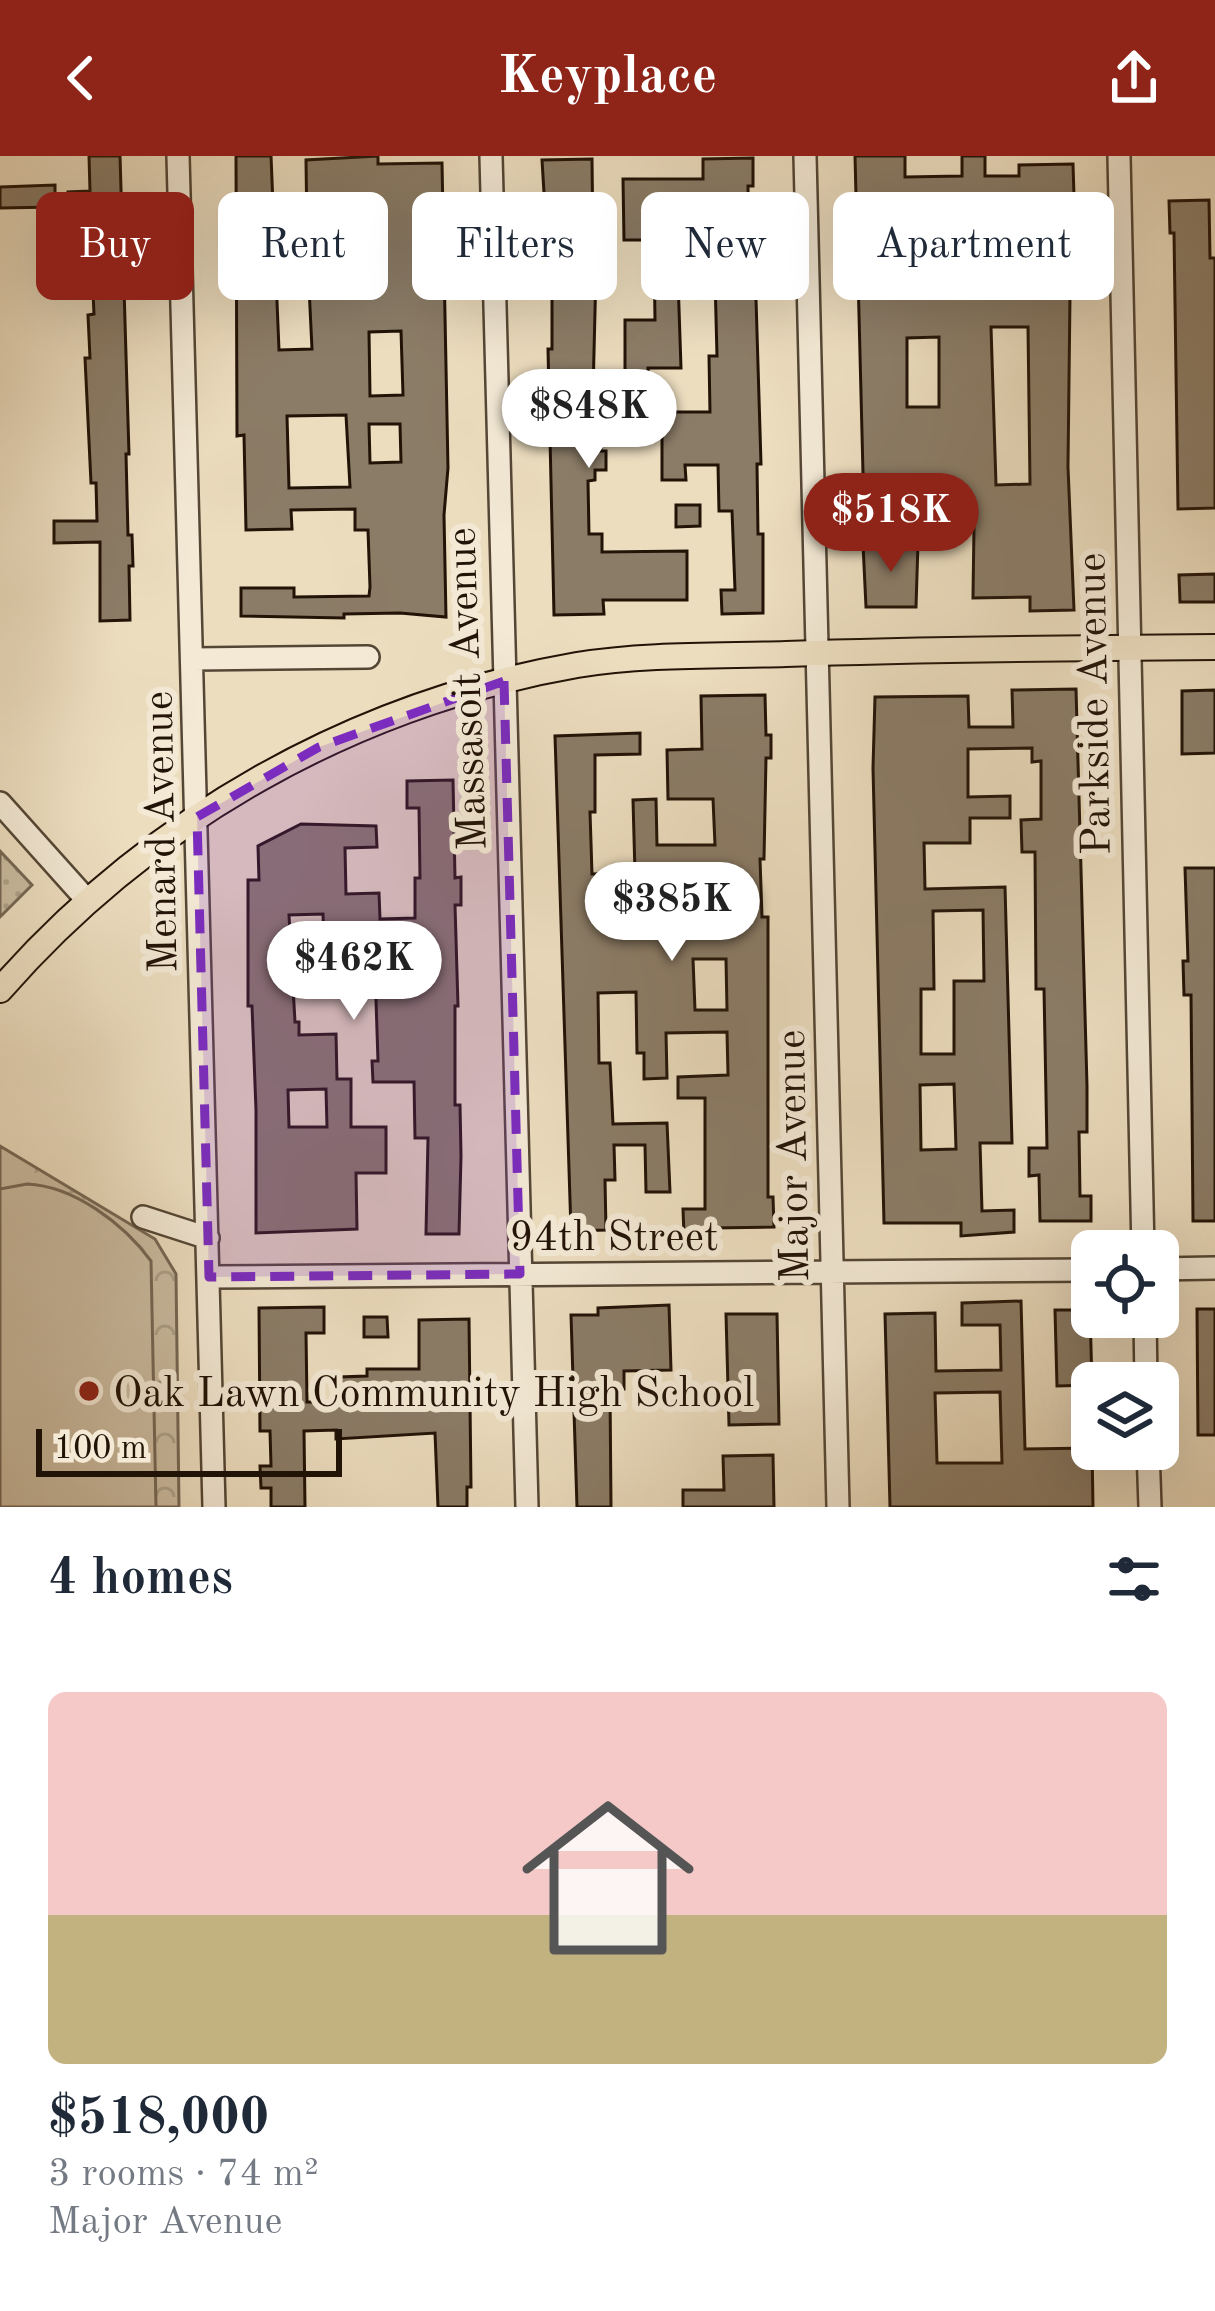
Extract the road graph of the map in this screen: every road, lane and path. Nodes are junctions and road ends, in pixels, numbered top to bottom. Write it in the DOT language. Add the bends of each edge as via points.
graph roads {
  1 [pos="178,156"];
  2 [pos="491,156"];
  3 [pos="806,156"];
  4 [pos="1119,156"];
  5 [pos="1215,647"];
  6 [pos="1130,648"];
  7 [pos="817,652"];
  8 [pos="368,656"];
  9 [pos="194,659"];
  10 [pos="504,681"];
  11 [pos="0,803"];
  12 [pos="197,817"];
  13 [pos="86,899"];
  14 [pos="0,990"];
  15 [pos="143,1217"];
  16 [pos="1143,1230"];
  17 [pos="208,1238"];
  18 [pos="1215,1268"];
  19 [pos="1179,1269"];
  20 [pos="1071,1270"];
  21 [pos="520,1274"];
  22 [pos="833,1274"];
  23 [pos="208,1277"];
  24 [pos="1149,1470"];
  25 [pos="214,1507"];
  26 [pos="527,1507"];
  27 [pos="838,1507"];
  28 [pos="1150,1507"];
  1 -- 9 [label="street, Menard Avenue"];
  2 -- 10 [label="street, Massasoit Avenue"];
  3 -- 7 [label="street, Major Avenue"];
  4 -- 6 [label="street, Parkside Avenue"];
  5 -- 6 [label="main road"];
  6 -- 7 [label="main road"];
  6 -- 16 [label="street, Parkside Avenue"];
  7 -- 10 [label="main road" via="649,658"];
  7 -- 22 [label="street, Major Avenue"];
  8 -- 9 [label="street"];
  9 -- 12 [label="street, Menard Avenue"];
  10 -- 12 [label="main road" via="320,747"];
  10 -- 21 [label="street, Massasoit Avenue"];
  11 -- 13 [label="street"];
  12 -- 13 [label="main road"];
  12 -- 17 [label="street, Menard Avenue"];
  13 -- 14 [label="main road"];
  15 -- 17 [label="street"];
  17 -- 23 [label="street, Menard Avenue"];
  18 -- 19 [label="street"];
  20 -- 22 [label="street, 94th Street"];
  21 -- 22 [label="street, 94th Street"];
  21 -- 23 [label="street, 94th Street"];
  21 -- 26 [label="street, Massasoit Avenue"];
  22 -- 27 [label="street, Major Avenue"];
  23 -- 25 [label="street, Menard Avenue"];
  24 -- 28 [label="street"];
}
